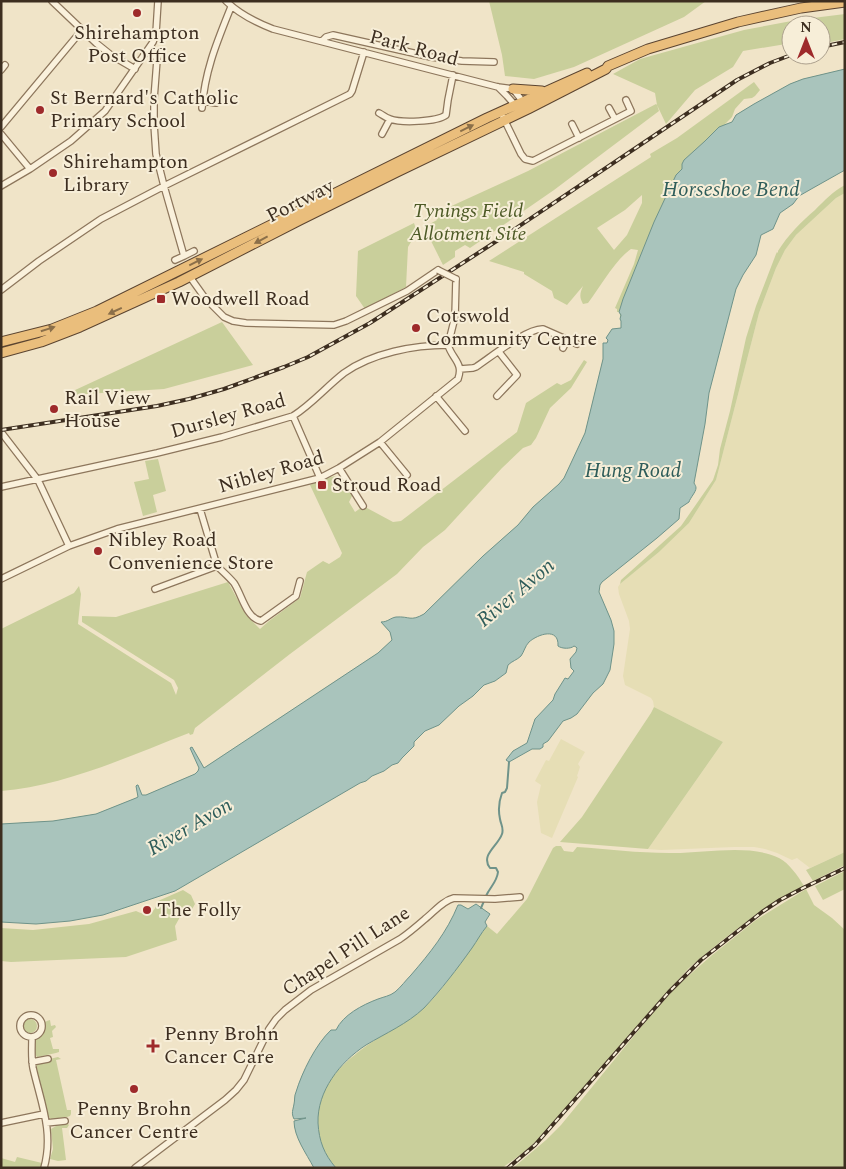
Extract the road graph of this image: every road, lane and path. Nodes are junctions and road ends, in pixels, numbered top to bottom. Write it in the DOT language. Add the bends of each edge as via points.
graph roads {
  1 [pos="52,1"];
  2 [pos="158,1"];
  3 [pos="226,1"];
  4 [pos="845,2"];
  5 [pos="231,6"];
  6 [pos="82,30"];
  7 [pos="322,41"];
  8 [pos="151,46"];
  9 [pos="364,52"];
  10 [pos="494,62"];
  11 [pos="608,66"];
  12 [pos="135,69"];
  13 [pos="453,75"];
  14 [pos="498,87"];
  15 [pos="513,89"];
  16 [pos="546,91"];
  17 [pos="626,100"];
  18 [pos="216,103"];
  19 [pos="522,107"];
  20 [pos="609,108"];
  21 [pos="379,113"];
  22 [pos="503,116"];
  23 [pos="390,119"];
  24 [pos="615,119"];
  25 [pos="572,124"];
  26 [pos="1,127"];
  27 [pos="1,134"];
  28 [pos="382,134"];
  29 [pos="580,138"];
  30 [pos="30,169"];
  31 [pos="1,186"];
  32 [pos="164,186"];
  33 [pos="194,251"];
  34 [pos="184,256"];
  35 [pos="175,260"];
  36 [pos="190,277"];
  37 [pos="1,290"];
  38 [pos="567,340"];
  39 [pos="1,342"];
  40 [pos="576,344"];
  41 [pos="448,346"];
  42 [pos="563,348"];
  43 [pos="499,352"];
  44 [pos="1,353"];
  45 [pos="460,369"];
  46 [pos="436,396"];
  47 [pos="496,396"];
  48 [pos="293,416"];
  49 [pos="465,431"];
  50 [pos="3,434"];
  51 [pos="380,442"];
  52 [pos="339,468"];
  53 [pos="407,474"];
  54 [pos="320,478"];
  55 [pos="38,480"];
  56 [pos="1,487"];
  57 [pos="363,506"];
  58 [pos="200,508"];
  59 [pos="69,546"];
  60 [pos="217,566"];
  61 [pos="1,579"];
  62 [pos="300,582"];
  63 [pos="155,589"];
  64 [pos="520,896"];
  65 [pos="32,1037"];
  66 [pos="48,1058"];
  67 [pos="32,1062"];
  68 [pos="44,1114"];
  69 [pos="65,1121"];
  70 [pos="1,1123"];
  71 [pos="46,1123"];
  72 [pos="44,1168"];
  73 [pos="135,1168"];
  1 -- 6 [label="street"];
  2 -- 8 [label="street" via="156,33"];
  3 -- 5 [label="street, Park Road"];
  4 -- 11 [label="highway, Portway" via="738,22 648,49"];
  5 -- 7 [label="street, Park Road" via="255,22 273,29"];
  5 -- 18 [label="street" via="212,54 206,81 203,105"];
  6 -- 12 [label="street" via="111,55"];
  6 -- 26 [label="street"];
  7 -- 9 [label="street, Park Road"];
  7 -- 10 [label="street, Park Road" via="333,35 431,57"];
  8 -- 12 [label="street"];
  8 -- 32 [label="street" via="157,60 154,99 156,154"];
  9 -- 13 [label="street, Park Road"];
  9 -- 32 [label="street" via="350,94"];
  11 -- 16 [label="highway, Portway" via="603,65"];
  11 -- 19 [label="highway, Portway"];
  12 -- 30 [label="street" via="105,111 71,141"];
  13 -- 14 [label="street, Park Road"];
  13 -- 23 [label="street" via="444,117 410,121"];
  14 -- 15 [label="street, Park Road"];
  14 -- 19 [label="street"];
  15 -- 16 [label="highway"];
  15 -- 19 [label="street"];
  16 -- 19 [label="highway, Portway"];
  17 -- 24 [label="street" via="631,111"];
  19 -- 22 [label="highway, Portway"];
  20 -- 24 [label="street"];
  21 -- 23 [label="street"];
  22 -- 29 [label="street" via="521,154 529,161"];
  22 -- 36 [label="highway, Portway, one-way"];
  39 -- 22 [label="highway, Portway, one-way" via="52,328 96,310"];
  23 -- 28 [label="street"];
  24 -- 29 [label="street"];
  25 -- 29 [label="street"];
  27 -- 30 [label="street"];
  30 -- 31 [label="street"];
  32 -- 34 [label="street"];
  32 -- 37 [label="street" via="101,219"];
  33 -- 34 [label="street"];
  34 -- 35 [label="street"];
  36 -- 41 [label="street, bridge" via="205,298 229,320 334,324 407,291 438,270 456,279 455,317"];
  36 -- 44 [label="highway, Portway, one-way" via="80,328"];
  38 -- 40 [label="street"];
  38 -- 42 [label="street"];
  38 -- 43 [label="street" via="538,328"];
  41 -- 45 [label="street"];
  41 -- 48 [label="street, Dursley Road" via="408,348 358,365 345,372"];
  43 -- 45 [label="street" via="476,367"];
  43 -- 47 [label="street" via="517,375"];
  45 -- 46 [label="street, Nibley Road" via="458,379"];
  46 -- 49 [label="street"];
  46 -- 51 [label="street, Nibley Road"];
  48 -- 54 [label="street"];
  48 -- 55 [label="street, Dursley Road" via="222,437"];
  50 -- 55 [label="street"];
  51 -- 52 [label="street, Nibley Road"];
  51 -- 53 [label="street"];
  52 -- 54 [label="street, Nibley Road"];
  52 -- 57 [label="street"];
  54 -- 58 [label="street, Nibley Road"];
  55 -- 56 [label="street, Dursley Road"];
  55 -- 59 [label="street"];
  58 -- 59 [label="street, Nibley Road" via="117,529"];
  58 -- 60 [label="street"];
  59 -- 61 [label="street, Nibley Road"];
  60 -- 62 [label="street" via="234,584 255,620 261,621 296,596"];
  60 -- 63 [label="street"];
  64 -- 73 [label="street, Chapel Pill Lane" via="454,898 400,939 311,990 273,1024 236,1090"];
  65 -- 67 [label="street"];
  66 -- 67 [label="street"];
  67 -- 68 [label="street"];
  68 -- 70 [label="street"];
  68 -- 71 [label="street"];
  69 -- 71 [label="street"];
  71 -- 72 [label="street" via="48,1149"];
}
